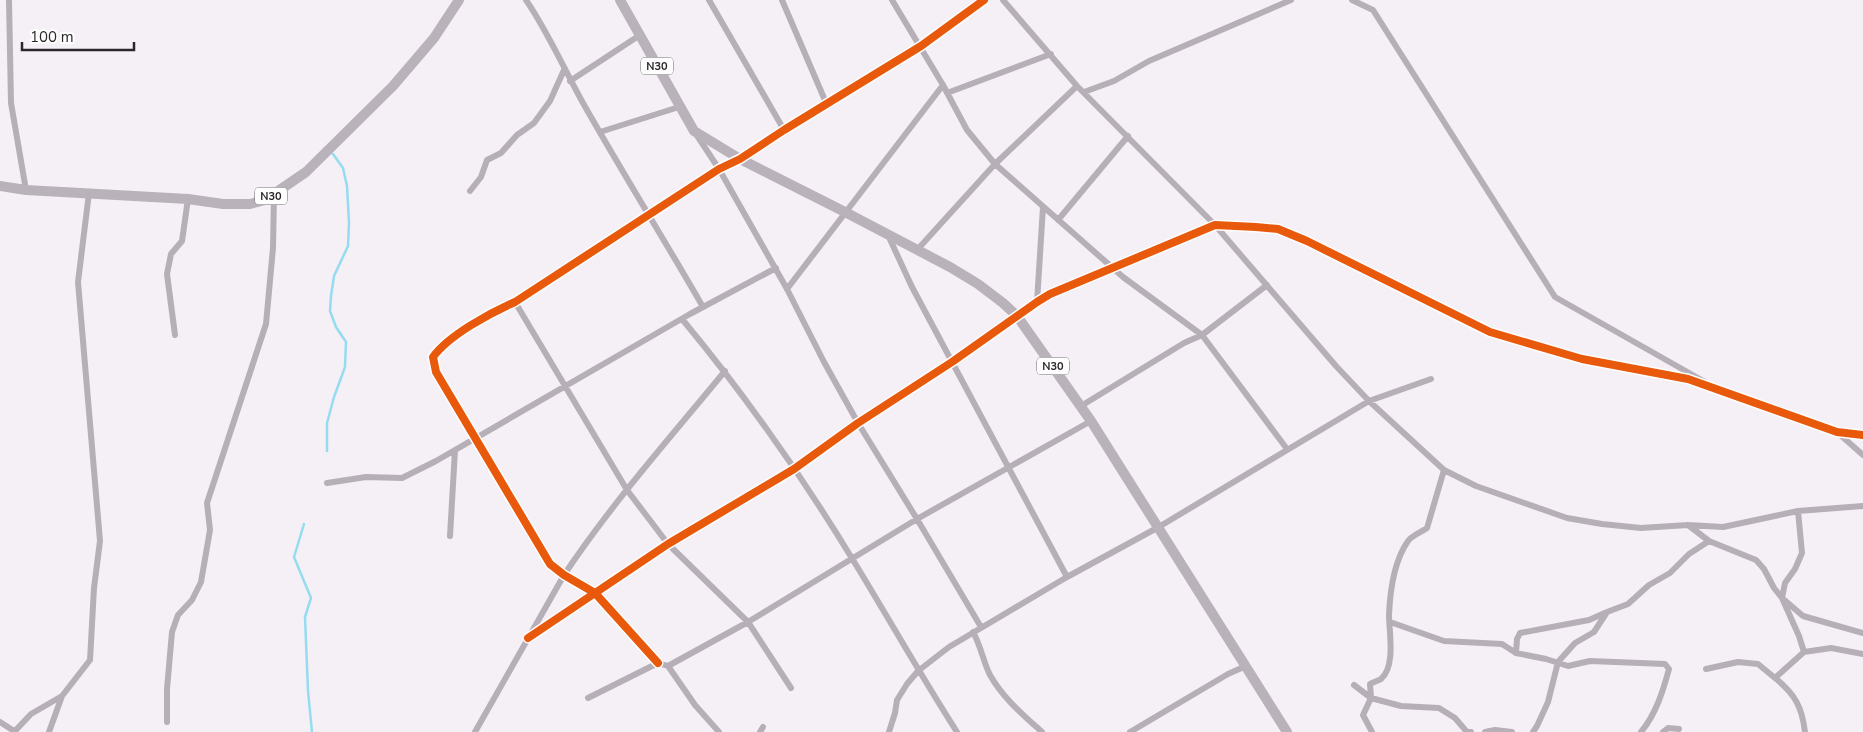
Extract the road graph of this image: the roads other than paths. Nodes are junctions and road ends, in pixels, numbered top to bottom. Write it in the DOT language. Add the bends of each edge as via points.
graph roads {
  1 [pos="9,0"];
  2 [pos="459,0"];
  3 [pos="526,0"];
  4 [pos="709,0"];
  5 [pos="782,0"];
  6 [pos="892,0"];
  7 [pos="984,0"];
  8 [pos="1003,0"];
  9 [pos="1291,0"];
  10 [pos="1352,0"];
  11 [pos="624,1"];
  12 [pos="640,35"];
  13 [pos="921,46"];
  14 [pos="1051,54"];
  15 [pos="564,70"];
  16 [pos="570,81"];
  17 [pos="943,85"];
  18 [pos="1077,86"];
  19 [pos="947,92"];
  20 [pos="1084,92"];
  21 [pos="827,105"];
  22 [pos="679,107"];
  23 [pos="784,130"];
  24 [pos="694,131"];
  25 [pos="600,132"];
  26 [pos="1128,136"];
  27 [pos="740,159"];
  28 [pos="995,164"];
  29 [pos="719,169"];
  30 [pos="0,186"];
  31 [pos="26,190"];
  32 [pos="470,191"];
  33 [pos="89,193"];
  34 [pos="274,195"];
  35 [pos="188,199"];
  36 [pos="1043,207"];
  37 [pos="845,212"];
  38 [pos="649,214"];
  39 [pos="1058,220"];
  40 [pos="1215,225"];
  41 [pos="888,234"];
  42 [pos="917,250"];
  43 [pos="776,268"];
  44 [pos="1113,268"];
  45 [pos="1267,286"];
  46 [pos="787,288"];
  47 [pos="515,302"];
  48 [pos="1037,302"];
  49 [pos="703,307"];
  50 [pos="1017,316"];
  51 [pos="682,319"];
  52 [pos="175,335"];
  53 [pos="1202,335"];
  54 [pos="952,362"];
  55 [pos="725,371"];
  56 [pos="1431,379"];
  57 [pos="564,386"];
  58 [pos="1713,386"];
  59 [pos="1369,401"];
  60 [pos="1080,406"];
  61 [pos="1091,421"];
  62 [pos="858,423"];
  63 [pos="1838,432"];
  64 [pos="1863,435"];
  65 [pos="476,437"];
  66 [pos="1287,449"];
  67 [pos="455,450"];
  68 [pos="1863,456"];
  69 [pos="1008,467"];
  70 [pos="794,470"];
  71 [pos="1444,470"];
  72 [pos="327,483"];
  73 [pos="627,490"];
  74 [pos="1863,506"];
  75 [pos="1798,511"];
  76 [pos="918,519"];
  77 [pos="1688,524"];
  78 [pos="1157,528"];
  79 [pos="450,536"];
  80 [pos="1709,541"];
  81 [pos="668,544"];
  82 [pos="852,559"];
  83 [pos="564,575"];
  84 [pos="1067,577"];
  85 [pos="595,593"];
  86 [pos="1782,598"];
  87 [pos="1607,612"];
  88 [pos="748,622"];
  89 [pos="1390,622"];
  90 [pos="981,626"];
  91 [pos="973,632"];
  92 [pos="1863,634"];
  93 [pos="528,638"];
  94 [pos="1804,652"];
  95 [pos="1516,653"];
  96 [pos="1863,654"];
  97 [pos="1558,662"];
  98 [pos="658,663"];
  99 [pos="668,666"];
  100 [pos="1246,666"];
  101 [pos="1706,669"];
  102 [pos="918,671"];
  103 [pos="1775,678"];
  104 [pos="1354,685"];
  105 [pos="791,688"];
  106 [pos="62,696"];
  107 [pos="588,698"];
  108 [pos="1371,698"];
  109 [pos="0,722"];
  110 [pos="167,722"];
  111 [pos="1680,729"];
  112 [pos="1283,730"];
  113 [pos="14,732"];
  114 [pos="50,732"];
  115 [pos="475,732"];
  116 [pos="720,732"];
  117 [pos="889,732"];
  118 [pos="957,732"];
  119 [pos="1042,732"];
  120 [pos="1130,732"];
  121 [pos="1372,732"];
  122 [pos="1471,732"];
  123 [pos="1485,732"];
  124 [pos="1512,732"];
  125 [pos="1533,732"];
  126 [pos="1642,732"];
  127 [pos="1663,732"];
  128 [pos="1805,732"];
  1 -- 31 [label="street" via="11,103"];
  2 -- 34 [label="main road, N30" via="434,38 393,86 306,172"];
  3 -- 15 [label="street"];
  4 -- 23 [label="street"];
  5 -- 21 [label="street"];
  6 -- 13 [label="street"];
  7 -- 13 [label="street"];
  8 -- 14 [label="street"];
  9 -- 20 [label="street"];
  10 -- 58 [label="street" via="1373,10 1556,297"];
  11 -- 12 [label="main road, N30"];
  12 -- 16 [label="street"];
  12 -- 22 [label="main road, N30"];
  13 -- 17 [label="street"];
  13 -- 21 [label="street"];
  14 -- 18 [label="street"];
  14 -- 19 [label="street"];
  15 -- 16 [label="street"];
  15 -- 32 [label="street" via="550,101 534,123 517,134 501,153 487,160 481,177"];
  16 -- 25 [label="street"];
  17 -- 19 [label="street"];
  17 -- 37 [label="street"];
  18 -- 20 [label="street"];
  18 -- 28 [label="street"];
  19 -- 28 [label="street" via="966,130"];
  20 -- 26 [label="street"];
  21 -- 23 [label="street"];
  22 -- 24 [label="main road, N30"];
  22 -- 25 [label="street"];
  23 -- 27 [label="street"];
  24 -- 27 [label="main road, N30"];
  24 -- 29 [label="street"];
  25 -- 38 [label="street"];
  26 -- 39 [label="street"];
  26 -- 40 [label="street"];
  27 -- 29 [label="street"];
  27 -- 37 [label="main road, N30"];
  28 -- 36 [label="street"];
  28 -- 42 [label="street"];
  29 -- 38 [label="street"];
  29 -- 43 [label="street"];
  30 -- 31 [label="main road, N30"];
  31 -- 33 [label="main road, N30"];
  33 -- 35 [label="main road, N30"];
  33 -- 106 [label="street" via="78,282 100,541 90,660"];
  34 -- 35 [label="main road, N30" via="250,204"];
  34 -- 110 [label="street" via="274,248 266,324 207,503 210,530 201,582 192,600 178,615 172,632"];
  35 -- 52 [label="street" via="182,241 171,254 167,274"];
  36 -- 39 [label="street"];
  36 -- 48 [label="street"];
  37 -- 41 [label="main road, N30"];
  37 -- 46 [label="street"];
  38 -- 47 [label="street"];
  38 -- 49 [label="street"];
  39 -- 44 [label="street"];
  40 -- 44 [label="street"];
  40 -- 45 [label="street"];
  40 -- 58 [label="street" via="1278,229 1490,332 1582,359"];
  41 -- 42 [label="main road, N30"];
  41 -- 54 [label="street"];
  42 -- 50 [label="main road, N30" via="978,284"];
  43 -- 46 [label="street"];
  43 -- 49 [label="street"];
  44 -- 48 [label="street"];
  44 -- 53 [label="street"];
  45 -- 53 [label="street"];
  45 -- 59 [label="street"];
  46 -- 62 [label="street"];
  47 -- 57 [label="street"];
  47 -- 65 [label="street" via="493,312 440,347 433,357 436,372"];
  48 -- 50 [label="street"];
  49 -- 51 [label="street"];
  50 -- 54 [label="street"];
  50 -- 60 [label="main road, N30"];
  51 -- 55 [label="street"];
  51 -- 57 [label="street"];
  53 -- 60 [label="street"];
  53 -- 66 [label="street"];
  54 -- 62 [label="street"];
  54 -- 69 [label="street"];
  55 -- 70 [label="street"];
  55 -- 73 [label="street"];
  56 -- 59 [label="street"];
  57 -- 65 [label="street"];
  57 -- 73 [label="street"];
  58 -- 63 [label="street"];
  59 -- 66 [label="street"];
  59 -- 71 [label="street"];
  60 -- 61 [label="main road, N30"];
  61 -- 69 [label="street"];
  61 -- 78 [label="main road, N30"];
  62 -- 70 [label="street"];
  62 -- 76 [label="street"];
  63 -- 64 [label="street"];
  63 -- 68 [label="street"];
  65 -- 67 [label="street"];
  65 -- 83 [label="street" via="550,564"];
  66 -- 78 [label="street"];
  67 -- 72 [label="street" via="402,478 366,477"];
  67 -- 79 [label="street"];
  69 -- 76 [label="street"];
  69 -- 84 [label="street"];
  70 -- 81 [label="street"];
  70 -- 82 [label="street"];
  71 -- 77 [label="street" via="1476,486 1567,518 1641,528"];
  71 -- 89 [label="street" via="1427,528 1409,539 1400,557 1393,579"];
  73 -- 81 [label="street"];
  73 -- 83 [label="street"];
  74 -- 75 [label="street"];
  75 -- 77 [label="street" via="1723,527"];
  75 -- 86 [label="street" via="1802,553 1785,583"];
  76 -- 82 [label="street"];
  76 -- 90 [label="street"];
  77 -- 80 [label="street"];
  78 -- 84 [label="street"];
  78 -- 100 [label="main road, N30"];
  80 -- 86 [label="street" via="1756,560"];
  80 -- 87 [label="street" via="1628,604"];
  81 -- 85 [label="street"];
  81 -- 88 [label="street"];
  82 -- 88 [label="street"];
  82 -- 102 [label="street"];
  83 -- 85 [label="street"];
  83 -- 93 [label="street"];
  84 -- 90 [label="street"];
  85 -- 93 [label="street"];
  85 -- 98 [label="street"];
  86 -- 92 [label="street" via="1803,616"];
  86 -- 94 [label="street"];
  87 -- 95 [label="street" via="1589,620 1520,633"];
  87 -- 97 [label="street" via="1594,632 1575,643"];
  88 -- 99 [label="street"];
  88 -- 105 [label="street"];
  89 -- 95 [label="street" via="1444,641 1502,644"];
  89 -- 108 [label="street" via="1387,669 1381,678 1370,684"];
  90 -- 91 [label="street"];
  91 -- 102 [label="street"];
  91 -- 119 [label="street" via="1001,693"];
  93 -- 115 [label="street"];
  94 -- 96 [label="street" via="1832,648"];
  94 -- 103 [label="street"];
  95 -- 97 [label="street"];
  97 -- 125 [label="street" via="1548,702"];
  97 -- 126 [label="street" via="1568,666 1590,660 1666,664 1669,669 1663,694"];
  98 -- 99 [label="street"];
  98 -- 107 [label="street"];
  99 -- 116 [label="street" via="695,705"];
  100 -- 112 [label="main road, N30"];
  100 -- 120 [label="street"];
  101 -- 103 [label="street" via="1738,662 1758,664"];
  102 -- 117 [label="street" via="897,700"];
  102 -- 118 [label="street"];
  103 -- 128 [label="street" via="1788,688 1803,713"];
  104 -- 108 [label="street"];
  106 -- 113 [label="street" via="30,714"];
  106 -- 114 [label="street"];
  108 -- 121 [label="street" via="1363,715"];
  108 -- 122 [label="street" via="1401,706 1440,708"];
  109 -- 113 [label="street"];
  111 -- 127 [label="street" via="1668,728"];
  123 -- 124 [label="street"];
}
